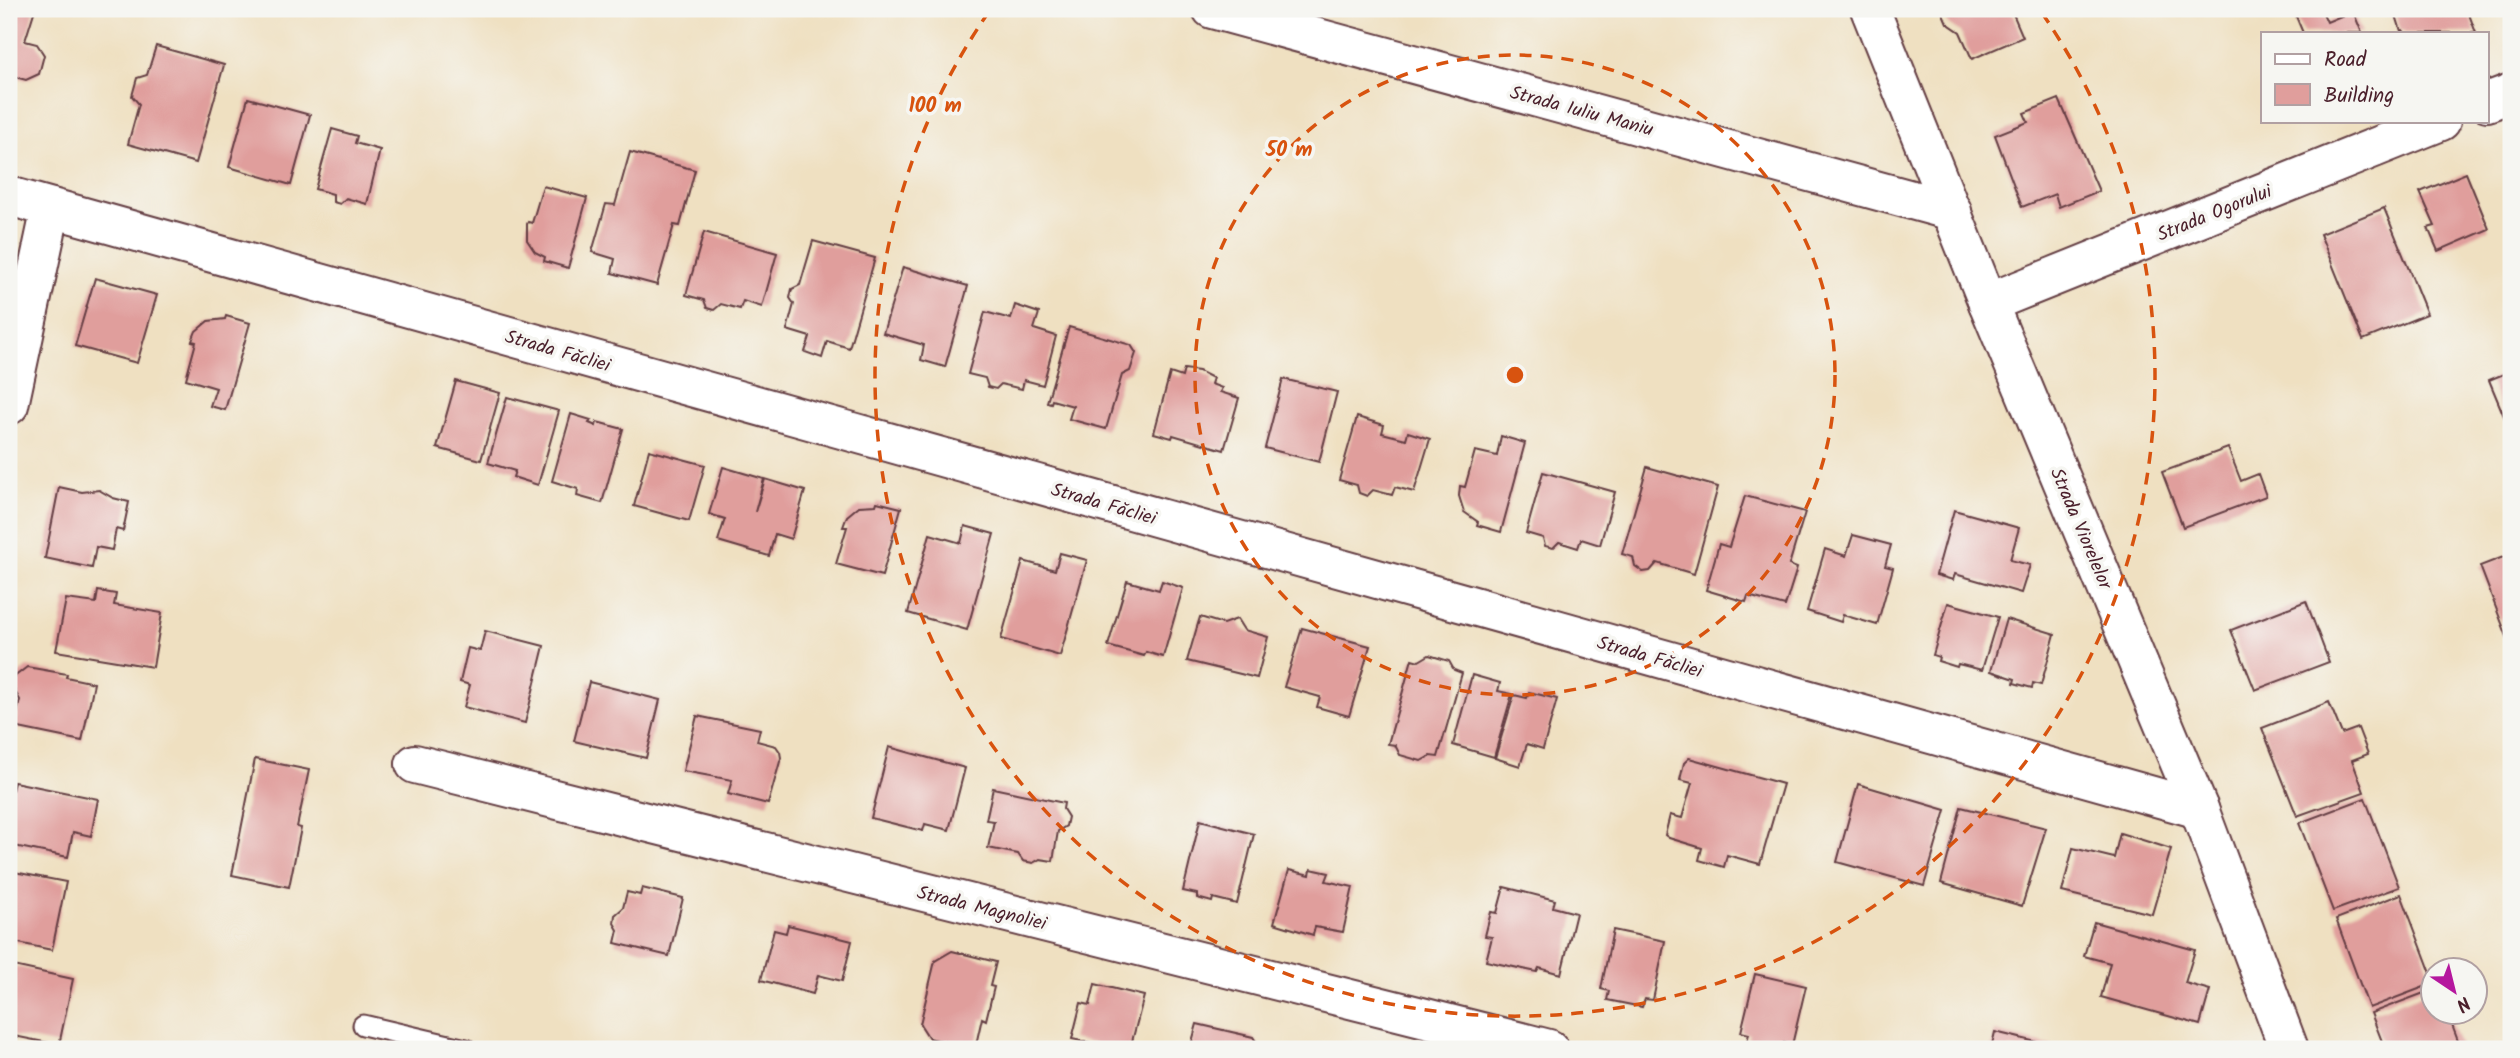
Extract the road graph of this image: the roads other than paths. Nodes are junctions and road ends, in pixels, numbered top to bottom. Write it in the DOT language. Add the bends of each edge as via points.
graph roads {
  1 [pos="1212,9"];
  2 [pos="1870,9"];
  3 [pos="2511,93"];
  4 [pos="2488,102"];
  5 [pos="2439,122"];
  6 [pos="9,196"];
  7 [pos="51,208"];
  8 [pos="1952,212"];
  9 [pos="1987,303"];
  10 [pos="9,405"];
  11 [pos="415,764"];
  12 [pos="2199,809"];
  13 [pos="363,1025"];
  14 [pos="466,1049"];
  15 [pos="1549,1049"];
  16 [pos="2290,1049"];
  1 -- 8 [label="street, Strada Iuliu Maniu"];
  2 -- 8 [label="street, Strada Viorelelor"];
  3 -- 4 [label="street"];
  5 -- 9 [label="street, Strada Ogorului"];
  6 -- 7 [label="street, Strada Făcliei"];
  7 -- 10 [label="street"];
  7 -- 12 [label="street, Strada Făcliei"];
  8 -- 9 [label="street, Strada Viorelelor"];
  9 -- 12 [label="street, Strada Viorelelor"];
  11 -- 15 [label="street, Strada Magnoliei"];
  12 -- 16 [label="street, Strada Viorelelor"];
  13 -- 14 [label="lane"];
}
